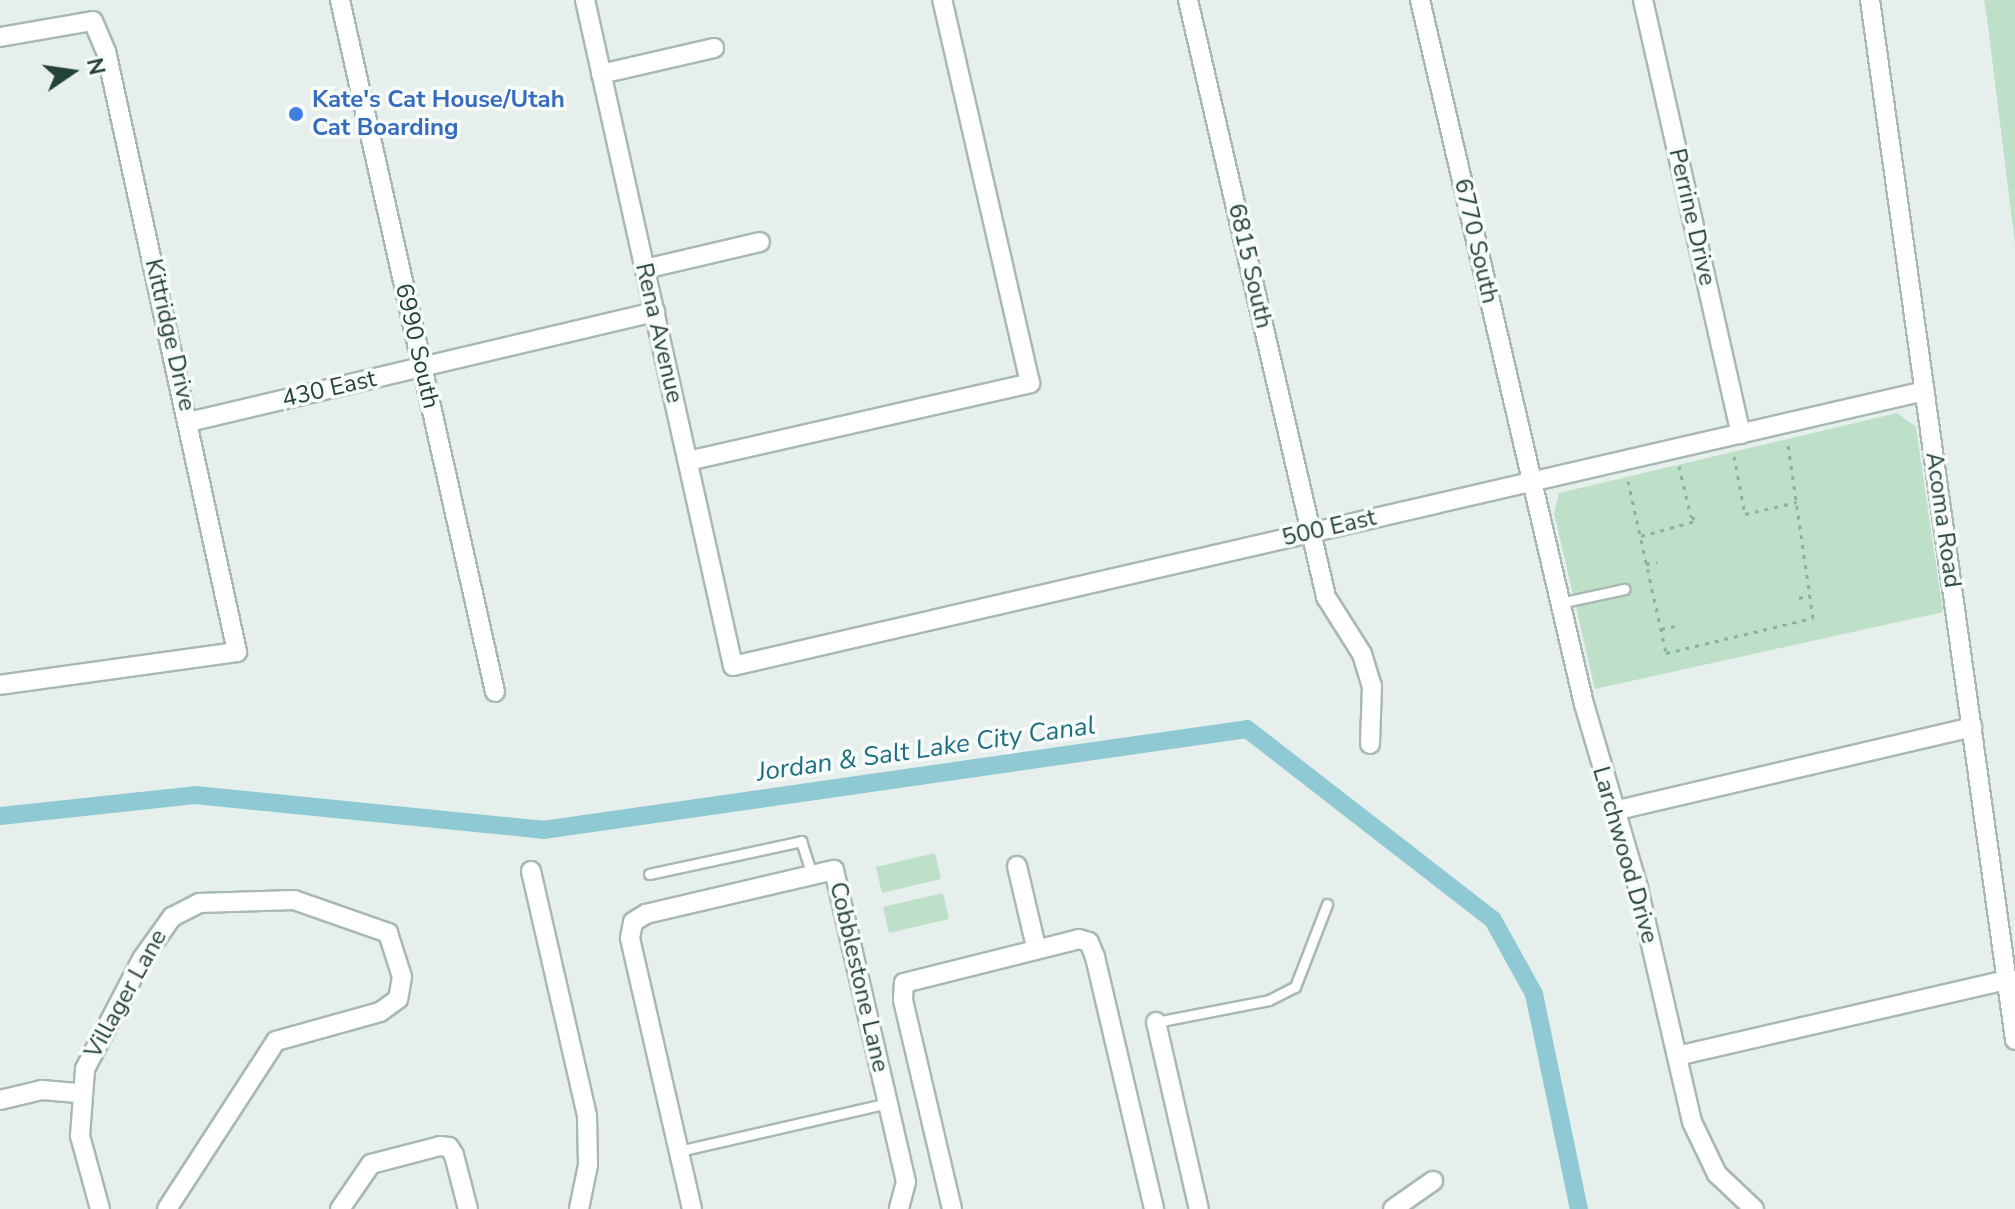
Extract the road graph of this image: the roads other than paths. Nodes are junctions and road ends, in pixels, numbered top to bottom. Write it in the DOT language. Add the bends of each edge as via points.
graph roads {
  1 [pos="340,0"];
  2 [pos="585,0"];
  3 [pos="942,0"];
  4 [pos="1188,0"];
  5 [pos="1420,0"];
  6 [pos="1643,0"];
  7 [pos="1870,0"];
  8 [pos="0,37"];
  9 [pos="714,48"];
  10 [pos="601,74"];
  11 [pos="760,242"];
  12 [pos="645,269"];
  13 [pos="655,312"];
  14 [pos="422,368"];
  15 [pos="1925,391"];
  16 [pos="189,422"];
  17 [pos="1741,434"];
  18 [pos="688,461"];
  19 [pos="1532,483"];
  20 [pos="1311,532"];
  21 [pos="1624,589"];
  22 [pos="1560,603"];
  23 [pos="733,666"];
  24 [pos="0,685"];
  25 [pos="495,692"];
  26 [pos="1972,727"];
  27 [pos="1370,744"];
  28 [pos="1614,811"];
  29 [pos="1017,866"];
  30 [pos="531,871"];
  31 [pos="649,874"];
  32 [pos="812,875"];
  33 [pos="1327,904"];
  34 [pos="1036,947"];
  35 [pos="2007,980"];
  36 [pos="1156,1022"];
  37 [pos="2015,1040"];
  38 [pos="1677,1056"];
  39 [pos="80,1093"];
  40 [pos="0,1100"];
  41 [pos="888,1103"];
  42 [pos="679,1151"];
  43 [pos="1433,1181"];
  44 [pos="100,1209"];
  45 [pos="167,1209"];
  46 [pos="340,1209"];
  47 [pos="468,1209"];
  48 [pos="579,1209"];
  49 [pos="692,1209"];
  50 [pos="899,1209"];
  51 [pos="952,1209"];
  52 [pos="1154,1209"];
  53 [pos="1199,1209"];
  54 [pos="1393,1209"];
  55 [pos="1754,1209"];
  1 -- 14 [label="street, 6990 South"];
  2 -- 10 [label="street, Rena Avenue"];
  3 -- 18 [label="street" via="1030,383"];
  4 -- 20 [label="street, 6815 South"];
  5 -- 19 [label="street, 6770 South"];
  6 -- 17 [label="street, Perrine Drive"];
  7 -- 15 [label="street, Acoma Road"];
  8 -- 16 [label="street, Kittridge Drive" via="93,21 106,51"];
  9 -- 10 [label="street"];
  10 -- 12 [label="street, Rena Avenue"];
  11 -- 12 [label="street"];
  12 -- 13 [label="street, Rena Avenue"];
  13 -- 14 [label="street, 430 East"];
  13 -- 18 [label="street, Rena Avenue"];
  14 -- 16 [label="street, 430 East"];
  14 -- 25 [label="street, 6990 South"];
  15 -- 17 [label="street, 500 East"];
  15 -- 26 [label="street, Acoma Road"];
  16 -- 24 [label="street, Kittridge Drive" via="237,652"];
  17 -- 19 [label="street, 500 East"];
  18 -- 23 [label="street, Rena Avenue"];
  19 -- 20 [label="street, 500 East"];
  19 -- 22 [label="street, Larchwood Drive"];
  20 -- 23 [label="street, 500 East"];
  20 -- 27 [label="street, 6815 South" via="1331,610 1368,669 1374,705"];
  21 -- 22 [label="lane"];
  22 -- 28 [label="street, Larchwood Drive"];
  26 -- 28 [label="street"];
  26 -- 35 [label="street, Acoma Road"];
  28 -- 38 [label="street, Larchwood Drive" via="1638,888"];
  29 -- 34 [label="street"];
  30 -- 48 [label="street" via="587,1116 588,1165"];
  31 -- 32 [label="lane" via="801,841"];
  32 -- 41 [label="street, Cobblestone Lane" via="834,870"];
  32 -- 42 [label="street, Cobblestone Lane" via="646,914 630,930"];
  33 -- 36 [label="lane" via="1295,987 1269,1000"];
  34 -- 51 [label="street" via="904,983 903,1000"];
  34 -- 52 [label="street" via="1089,942"];
  35 -- 37 [label="street, Acoma Road"];
  35 -- 38 [label="street"];
  36 -- 53 [label="street"];
  38 -- 55 [label="street, Larchwood Drive" via="1703,1150 1717,1174"];
  39 -- 40 [label="street" via="42,1090"];
  39 -- 44 [label="street, Villager Lane" via="82,1158"];
  39 -- 45 [label="street, Villager Lane" via="93,1048 142,959 159,931 184,908 294,900 380,927 393,940 402,977 398,999 380,1012 276,1041"];
  41 -- 42 [label="lane"];
  41 -- 50 [label="street, Cobblestone Lane" via="906,1182"];
  42 -- 49 [label="street"];
  43 -- 54 [label="street"];
  46 -- 47 [label="street" via="371,1164 449,1147"];
}
